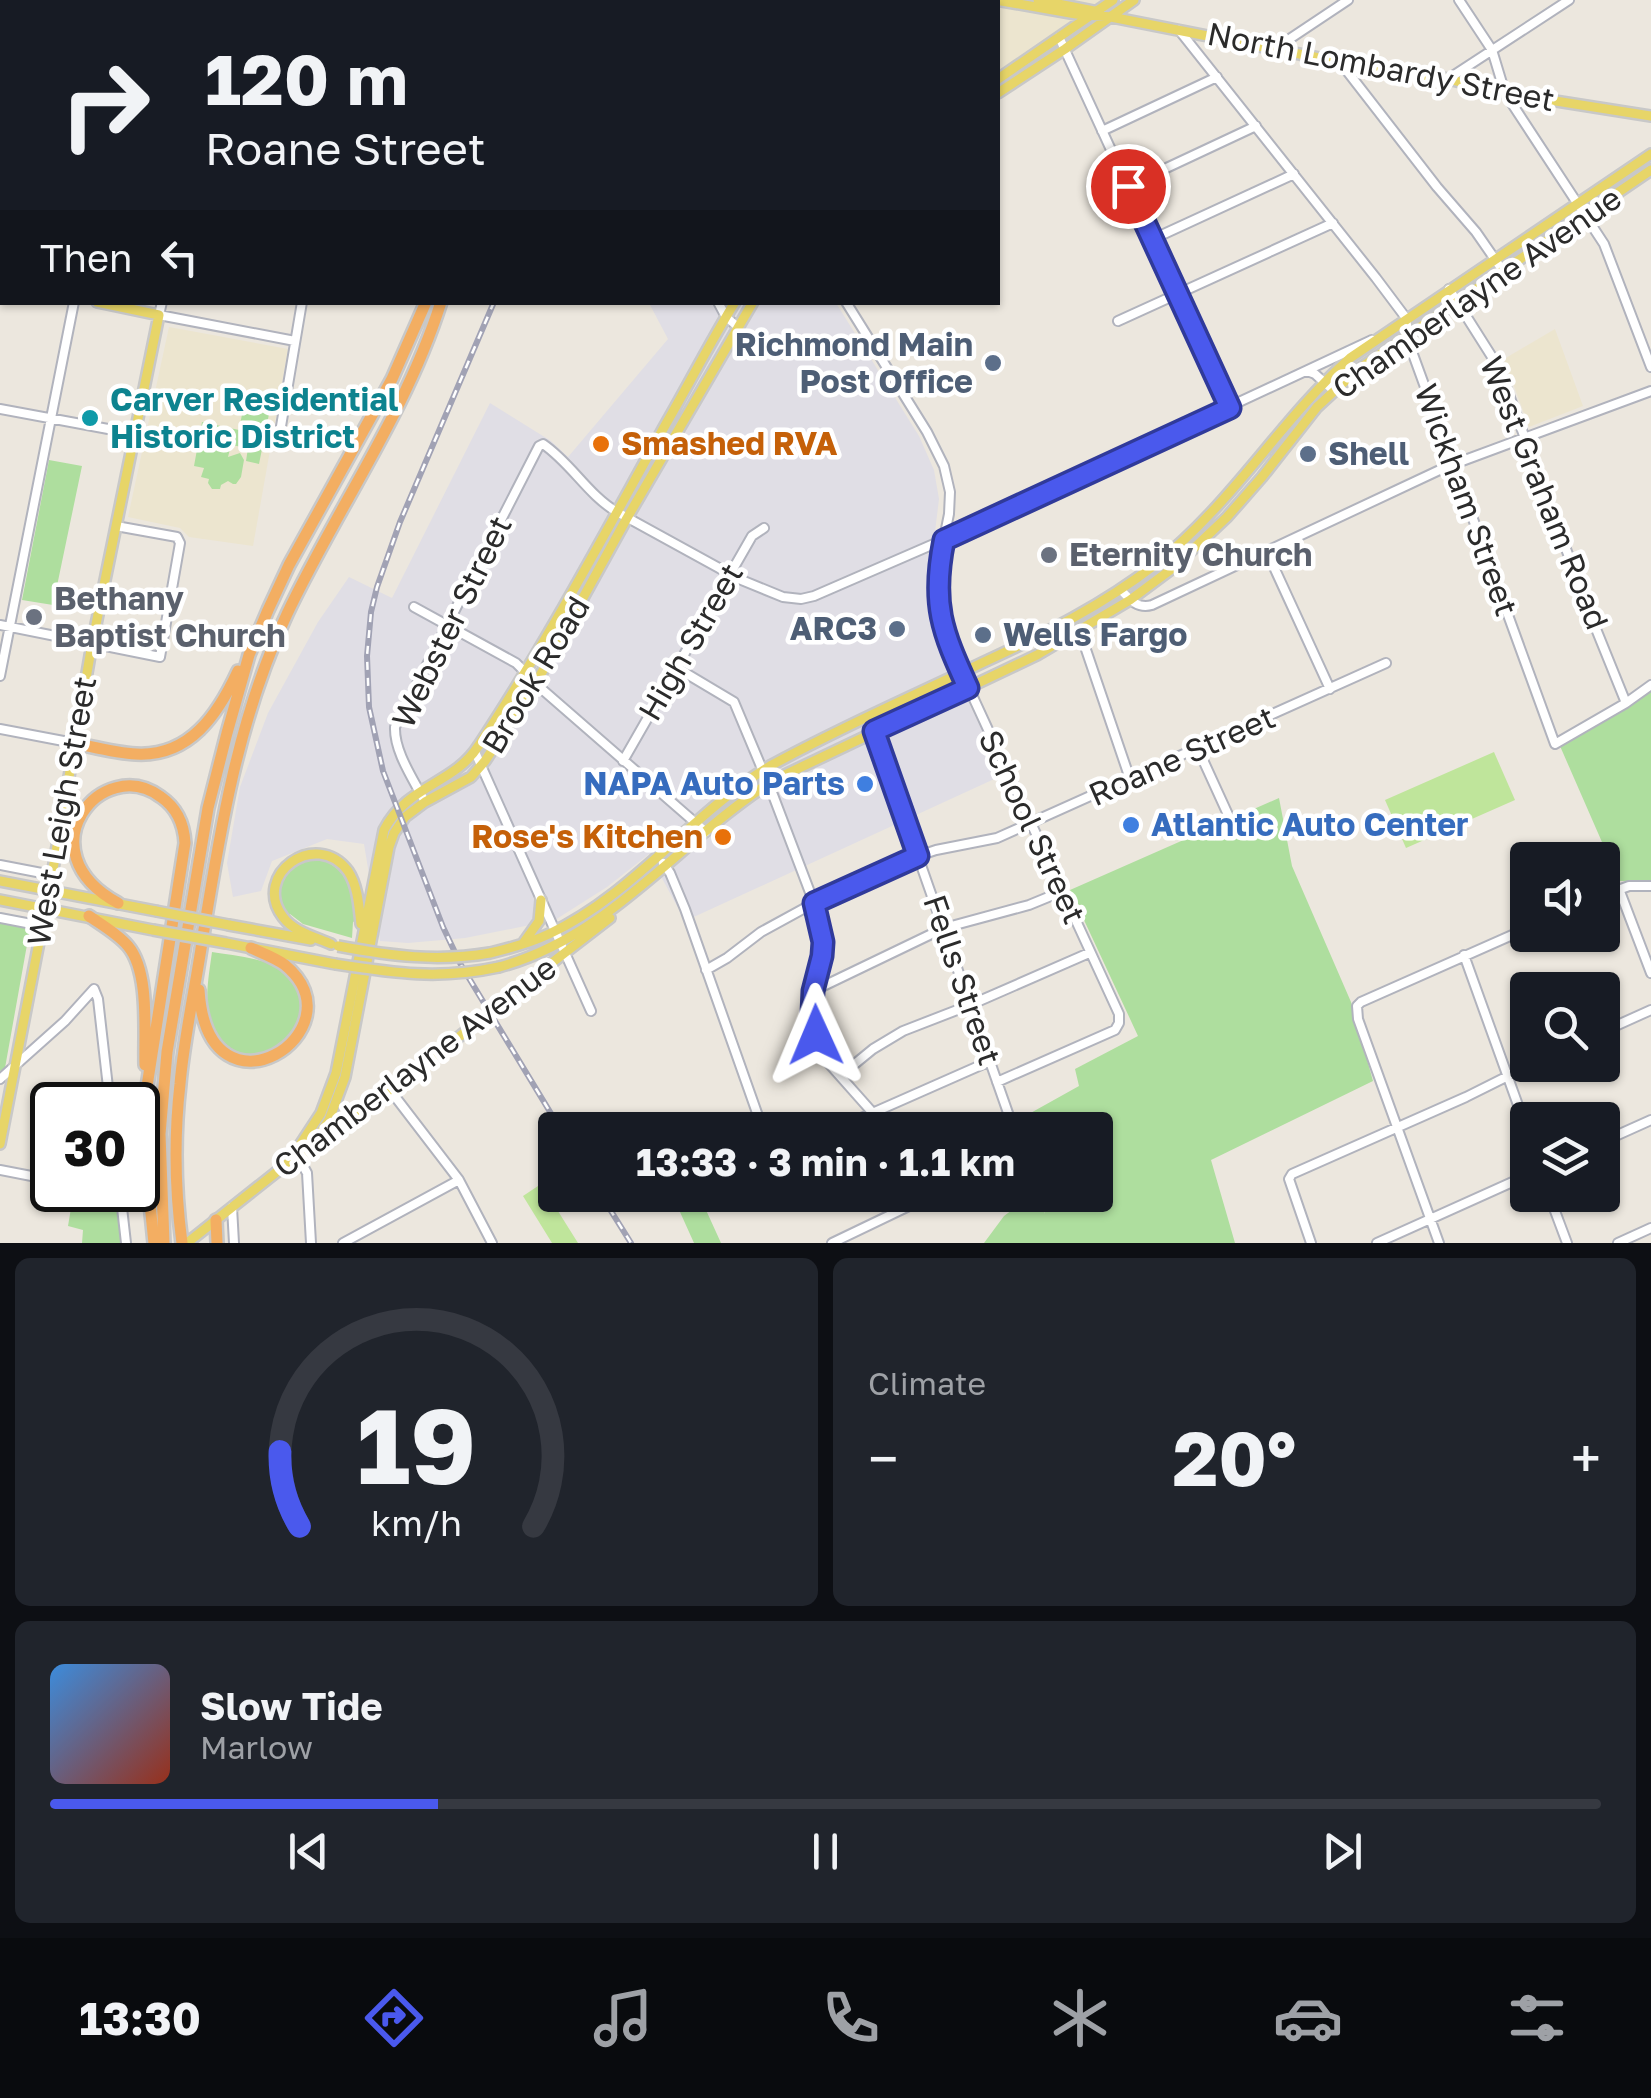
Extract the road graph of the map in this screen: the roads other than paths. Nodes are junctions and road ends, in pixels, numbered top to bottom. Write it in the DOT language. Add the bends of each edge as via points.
graph roads {
  1 [pos="1038,0"];
  2 [pos="1113,0"];
  3 [pos="1134,0"];
  4 [pos="1348,0"];
  5 [pos="1459,0"];
  6 [pos="1569,0"];
  7 [pos="1000,1"];
  8 [pos="1093,14"];
  9 [pos="1111,17"];
  10 [pos="1179,30"];
  11 [pos="1059,37"];
  12 [pos="1276,48"];
  13 [pos="1065,49"];
  14 [pos="1492,50"];
  15 [pos="1340,62"];
  16 [pos="1218,77"];
  17 [pos="1000,78"];
  18 [pos="1448,78"];
  19 [pos="1000,92"];
  20 [pos="1505,92"];
  21 [pos="1651,116"];
  22 [pos="1256,126"];
  23 [pos="1102,131"];
  24 [pos="1651,154"];
  25 [pos="1651,170"];
  26 [pos="1294,174"];
  27 [pos="1128,186"];
  28 [pos="1578,202"];
  29 [pos="1586,214"];
  30 [pos="1333,223"];
  31 [pos="1152,239"];
  32 [pos="1495,259"];
  33 [pos="1502,271"];
  34 [pos="1449,289"];
  35 [pos="1178,294"];
  36 [pos="1457,301"];
  37 [pos="73,305"];
  38 [pos="111,305"];
  39 [pos="161,305"];
  40 [pos="301,305"];
  41 [pos="425,305"];
  42 [pos="440,305"];
  43 [pos="720,305"];
  44 [pos="733,305"];
  45 [pos="751,305"];
  46 [pos="848,305"];
  47 [pos="159,315"];
  48 [pos="726,318"];
  49 [pos="1406,318"];
  50 [pos="1118,321"];
  51 [pos="738,327"];
  52 [pos="1407,334"];
  53 [pos="1376,338"];
  54 [pos="295,341"];
  55 [pos="1651,367"];
  56 [pos="1307,371"];
  57 [pos="1324,381"];
  58 [pos="1651,390"];
  59 [pos="1334,391"];
  60 [pos="1230,408"];
  61 [pos="0,409"];
  62 [pos="51,418"];
  63 [pos="135,434"];
  64 [pos="1525,438"];
  65 [pos="278,444"];
  66 [pos="1453,464"];
  67 [pos="617,512"];
  68 [pos="627,518"];
  69 [pos="116,526"];
  70 [pos="764,528"];
  71 [pos="944,540"];
  72 [pos="1267,552"];
  73 [pos="730,574"];
  74 [pos="1121,590"];
  75 [pos="1130,600"];
  76 [pos="414,608"];
  77 [pos="447,625"];
  78 [pos="5,626"];
  79 [pos="1080,632"];
  80 [pos="92,644"];
  81 [pos="249,656"];
  82 [pos="1386,663"];
  83 [pos="677,668"];
  84 [pos="527,672"];
  85 [pos="962,673"];
  86 [pos="0,676"];
  87 [pos="536,683"];
  88 [pos="1651,684"];
  89 [pos="968,688"];
  90 [pos="1330,690"];
  91 [pos="1626,702"];
  92 [pos="869,717"];
  93 [pos="0,729"];
  94 [pos="874,731"];
  95 [pos="74,744"];
  96 [pos="1198,749"];
  97 [pos="475,752"];
  98 [pos="624,760"];
  99 [pos="482,767"];
  100 [pos="762,771"];
  101 [pos="1130,779"];
  102 [pos="768,784"];
  103 [pos="419,791"];
  104 [pos="425,802"];
  105 [pos="1230,820"];
  106 [pos="695,823"];
  107 [pos="1030,824"];
  108 [pos="706,832"];
  109 [pos="657,855"];
  110 [pos="918,856"];
  111 [pos="0,864"];
  112 [pos="666,866"];
  113 [pos="52,874"];
  114 [pos="0,882"];
  115 [pos="1651,886"];
  116 [pos="1620,889"];
  117 [pos="48,891"];
  118 [pos="1062,891"];
  119 [pos="0,900"];
  120 [pos="541,900"];
  121 [pos="118,902"];
  122 [pos="814,903"];
  123 [pos="45,908"];
  124 [pos="89,916"];
  125 [pos="0,918"];
  126 [pos="42,926"];
  127 [pos="944,928"];
  128 [pos="555,931"];
  129 [pos="362,934"];
  130 [pos="1510,936"];
  131 [pos="522,944"];
  132 [pos="335,945"];
  133 [pos="251,948"];
  134 [pos="564,948"];
  135 [pos="1090,953"];
  136 [pos="1464,955"];
  137 [pos="198,970"];
  138 [pos="706,970"];
  139 [pos="1651,973"];
  140 [pos="813,991"];
  141 [pos="970,1005"];
  142 [pos="1651,1010"];
  143 [pos="591,1011"];
  144 [pos="1620,1024"];
  145 [pos="988,1062"];
  146 [pos="16,1064"];
  147 [pos="840,1076"];
  148 [pos="1508,1076"];
  149 [pos="0,1078"];
  150 [pos="107,1082"];
  151 [pos="145,1082"];
  152 [pos="148,1082"];
  153 [pos="997,1082"];
  154 [pos="390,1090"];
  155 [pos="1517,1102"];
  156 [pos="757,1112"];
  157 [pos="874,1112"];
  158 [pos="1008,1112"];
  159 [pos="1651,1120"];
  160 [pos="1397,1127"];
  161 [pos="1620,1134"];
  162 [pos="0,1144"];
  163 [pos="308,1152"];
  164 [pos="297,1155"];
  165 [pos="0,1170"];
  166 [pos="30,1176"];
  167 [pos="459,1180"];
  168 [pos="1510,1183"];
  169 [pos="232,1207"];
  170 [pos="122,1212"];
  171 [pos="150,1212"];
  172 [pos="890,1212"];
  173 [pos="1556,1212"];
  174 [pos="1430,1219"];
  175 [pos="216,1220"];
  176 [pos="1651,1228"];
  177 [pos="126,1243"];
  178 [pos="154,1243"];
  179 [pos="164,1243"];
  180 [pos="184,1243"];
  181 [pos="218,1243"];
  182 [pos="234,1243"];
  183 [pos="312,1243"];
  184 [pos="343,1243"];
  185 [pos="492,1243"];
  186 [pos="832,1243"];
  187 [pos="1312,1243"];
  188 [pos="1377,1243"];
  189 [pos="1439,1243"];
  190 [pos="1567,1243"];
  191 [pos="1618,1243"];
  1 -- 8 [label="main road, North Lombardy Street"];
  2 -- 8 [label="main road"];
  3 -- 9 [label="main road"];
  4 -- 12 [label="street"];
  5 -- 14 [label="street"];
  6 -- 14 [label="street"];
  7 -- 8 [label="main road, North Lombardy Street"];
  8 -- 9 [label="main road, North Lombardy Street"];
  8 -- 11 [label="main road"];
  9 -- 10 [label="main road, North Lombardy Street"];
  9 -- 13 [label="main road"];
  10 -- 12 [label="main road, North Lombardy Street"];
  10 -- 16 [label="street"];
  11 -- 13 [label="street"];
  11 -- 17 [label="main road"];
  12 -- 15 [label="main road, North Lombardy Street"];
  13 -- 19 [label="main road"];
  13 -- 23 [label="street"];
  14 -- 18 [label="street"];
  14 -- 20 [label="street"];
  15 -- 18 [label="main road, North Lombardy Street"];
  15 -- 32 [label="street"];
  16 -- 22 [label="street"];
  16 -- 23 [label="street"];
  18 -- 20 [label="main road, North Lombardy Street"];
  20 -- 21 [label="main road, North Lombardy Street"];
  20 -- 28 [label="street"];
  22 -- 26 [label="street"];
  22 -- 27 [label="street"];
  23 -- 27 [label="street"];
  24 -- 28 [label="main road, Chamberlayne Avenue"];
  25 -- 29 [label="main road, Chamberlayne Avenue"];
  26 -- 30 [label="street"];
  26 -- 31 [label="street"];
  27 -- 31 [label="street"];
  28 -- 29 [label="street"];
  28 -- 32 [label="main road, Chamberlayne Avenue"];
  29 -- 33 [label="main road, Chamberlayne Avenue"];
  29 -- 55 [label="street" via="1610,257"];
  30 -- 35 [label="street"];
  30 -- 49 [label="street"];
  31 -- 35 [label="street"];
  32 -- 33 [label="street"];
  32 -- 34 [label="main road, Chamberlayne Avenue"];
  33 -- 36 [label="main road, Chamberlayne Avenue"];
  34 -- 36 [label="street, West Graham Road"];
  34 -- 49 [label="main road, Chamberlayne Avenue"];
  35 -- 50 [label="street"];
  35 -- 60 [label="street"];
  36 -- 52 [label="main road, Chamberlayne Avenue"];
  36 -- 64 [label="street, West Graham Road" via="1492,354"];
  37 -- 62 [label="street"];
  38 -- 47 [label="main road"];
  39 -- 47 [label="street, West Leigh Street"];
  40 -- 54 [label="street"];
  41 -- 81 [label="highway"];
  42 -- 137 [label="highway" via="400,402 287,615 250,707 224,810"];
  43 -- 48 [label="street"];
  44 -- 48 [label="main road, Brook Road"];
  45 -- 51 [label="main road, Brook Road"];
  46 -- 71 [label="street, School Street" via="941,458 950,492"];
  47 -- 54 [label="street"];
  47 -- 63 [label="main road, West Leigh Street"];
  48 -- 51 [label="street"];
  48 -- 67 [label="main road, Brook Road"];
  49 -- 52 [label="street, Wickham Street"];
  49 -- 53 [label="main road, Chamberlayne Avenue"];
  51 -- 68 [label="main road, Brook Road"];
  52 -- 59 [label="main road, Chamberlayne Avenue"];
  52 -- 66 [label="street, Wickham Street"];
  53 -- 56 [label="street"];
  53 -- 57 [label="main road, Chamberlayne Avenue"];
  54 -- 65 [label="street"];
  56 -- 57 [label="street"];
  56 -- 60 [label="street"];
  57 -- 59 [label="street"];
  57 -- 74 [label="main road, Chamberlayne Avenue" via="1216,508"];
  58 -- 64 [label="street"];
  59 -- 75 [label="main road, Chamberlayne Avenue" via="1227,518"];
  60 -- 71 [label="street"];
  61 -- 62 [label="street"];
  62 -- 63 [label="street"];
  62 -- 78 [label="street"];
  63 -- 69 [label="main road, West Leigh Street"];
  64 -- 66 [label="street"];
  64 -- 91 [label="street, West Graham Road"];
  66 -- 72 [label="street"];
  66 -- 91 [label="street, Wickham Street" via="1554,744"];
  67 -- 68 [label="street"];
  67 -- 77 [label="street, Webster Street" via="543,444"];
  67 -- 84 [label="main road, Brook Road"];
  68 -- 73 [label="street"];
  68 -- 87 [label="main road, Brook Road"];
  69 -- 80 [label="main road, West Leigh Street"];
  69 -- 80 [label="street" via="180,543 160,657"];
  70 -- 73 [label="street, High Street"];
  71 -- 73 [label="street" via="801,599"];
  71 -- 85 [label="street, School Street" via="938,604"];
  72 -- 75 [label="street" via="1149,606"];
  72 -- 90 [label="street"];
  73 -- 83 [label="street, High Street"];
  74 -- 75 [label="street"];
  74 -- 85 [label="main road, Chamberlayne Avenue"];
  75 -- 79 [label="main road, Chamberlayne Avenue"];
  76 -- 77 [label="street"];
  77 -- 84 [label="street"];
  77 -- 103 [label="street, Webster Street" via="394,731"];
  78 -- 80 [label="street"];
  78 -- 86 [label="street"];
  79 -- 89 [label="main road, Chamberlayne Avenue"];
  79 -- 101 [label="street"];
  80 -- 95 [label="main road, West Leigh Street"];
  81 -- 95 [label="highway" via="213,717 186,741 150,754"];
  81 -- 179 [label="highway" via="208,808 167,1052 160,1134"];
  82 -- 90 [label="street, Roane Street"];
  83 -- 98 [label="street, High Street"];
  83 -- 100 [label="street" via="732,699"];
  84 -- 87 [label="street"];
  84 -- 97 [label="main road, Brook Road"];
  85 -- 89 [label="street, School Street"];
  85 -- 92 [label="main road, Chamberlayne Avenue"];
  87 -- 98 [label="street"];
  87 -- 99 [label="main road, Brook Road"];
  88 -- 91 [label="street"];
  89 -- 94 [label="main road, Chamberlayne Avenue"];
  89 -- 107 [label="street, School Street"];
  90 -- 96 [label="street, Roane Street"];
  92 -- 94 [label="street, Fells Street"];
  92 -- 100 [label="main road, Chamberlayne Avenue"];
  93 -- 95 [label="street"];
  94 -- 102 [label="main road, Chamberlayne Avenue"];
  94 -- 110 [label="street, Fells Street"];
  95 -- 113 [label="main road, West Leigh Street"];
  96 -- 101 [label="street, Roane Street"];
  96 -- 105 [label="street"];
  97 -- 99 [label="street"];
  97 -- 103 [label="main road, Brook Road" via="464,766"];
  98 -- 106 [label="street"];
  99 -- 104 [label="main road, Brook Road"];
  99 -- 120 [label="street"];
  100 -- 102 [label="street"];
  100 -- 106 [label="main road, Chamberlayne Avenue"];
  101 -- 107 [label="street, Roane Street"];
  102 -- 108 [label="main road, Chamberlayne Avenue"];
  102 -- 122 [label="street"];
  103 -- 104 [label="street, Webster Street"];
  103 -- 129 [label="main road, Brook Road" via="384,830"];
  104 -- 163 [label="main road, Brook Road" via="401,821 391,840 345,1077"];
  106 -- 108 [label="street"];
  106 -- 109 [label="main road, Chamberlayne Avenue"];
  107 -- 110 [label="street, Roane Street" via="982,843"];
  107 -- 118 [label="street, School Street"];
  108 -- 112 [label="main road, Chamberlayne Avenue"];
  109 -- 112 [label="street"];
  109 -- 128 [label="main road, Chamberlayne Avenue"];
  110 -- 122 [label="street, Roane Street"];
  110 -- 127 [label="street, Fells Street"];
  111 -- 113 [label="street"];
  112 -- 134 [label="main road, Chamberlayne Avenue" via="611,917"];
  112 -- 138 [label="street"];
  113 -- 117 [label="main road, West Leigh Street"];
  114 -- 117 [label="main road, Chamberlayne Avenue"];
  115 -- 116 [label="street"];
  116 -- 139 [label="street"];
  117 -- 121 [label="main road, Chamberlayne Avenue"];
  117 -- 123 [label="main road, West Leigh Street"];
  118 -- 127 [label="street"];
  118 -- 135 [label="street, School Street"];
  119 -- 123 [label="main road, Chamberlayne Avenue"];
  120 -- 128 [label="street"];
  120 -- 131 [label="main road" via="538,922"];
  121 -- 132 [label="main road, Chamberlayne Avenue, bridge"];
  121 -- 152 [label="highway" via="83,872 74,831 98,796 138,787 171,806 185,838"];
  122 -- 138 [label="street, Roane Street"];
  122 -- 140 [label="street" via="823,942"];
  123 -- 124 [label="main road, Chamberlayne Avenue"];
  123 -- 126 [label="main road, West Leigh Street"];
  124 -- 133 [label="main road, Chamberlayne Avenue, bridge"];
  124 -- 151 [label="highway" via="127,945 138,968"];
  125 -- 126 [label="street"];
  126 -- 146 [label="main road, West Leigh Street"];
  127 -- 140 [label="street"];
  127 -- 141 [label="street, Fells Street"];
  128 -- 131 [label="main road, Chamberlayne Avenue"];
  128 -- 134 [label="street"];
  129 -- 132 [label="main road" via="348,871 326,855 298,857 277,879 279,910 293,927"];
  129 -- 164 [label="main road, Brook Road" via="333,1083"];
  130 -- 136 [label="street"];
  131 -- 132 [label="main road, Chamberlayne Avenue, bridge" via="448,958"];
  133 -- 134 [label="main road, Chamberlayne Avenue, bridge" via="420,976 499,967"];
  133 -- 137 [label="highway" via="291,970 306,1003 297,1038 271,1058 245,1060 213,1042"];
  134 -- 143 [label="street"];
  134 -- 154 [label="main road, Chamberlayne Avenue, bridge"];
  135 -- 141 [label="street"];
  135 -- 153 [label="street, School Street" via="1119,1014 1115,1030"];
  136 -- 148 [label="street"];
  136 -- 160 [label="street" via="1360,1002 1356,1011"];
  137 -- 180 [label="highway" via="178,1109"];
  138 -- 156 [label="street"];
  140 -- 147 [label="street" via="816,1035"];
  141 -- 145 [label="street, Fells Street"];
  141 -- 147 [label="street" via="903,1031"];
  142 -- 144 [label="street"];
  145 -- 153 [label="street, Fells Street"];
  145 -- 157 [label="street"];
  146 -- 149 [label="street"];
  146 -- 150 [label="street" via="94,989"];
  146 -- 162 [label="main road, West Leigh Street"];
  147 -- 157 [label="street"];
  148 -- 155 [label="street"];
  148 -- 160 [label="street"];
  153 -- 158 [label="street, Fells Street"];
  154 -- 163 [label="main road, Chamberlayne Avenue"];
  154 -- 167 [label="street"];
  159 -- 161 [label="street"];
  160 -- 174 [label="street"];
  160 -- 187 [label="street" via="1292,1174"];
  163 -- 164 [label="main road, Chamberlayne Avenue"];
  164 -- 169 [label="main road, Chamberlayne Avenue"];
  164 -- 183 [label="street" via="307,1173"];
  165 -- 166 [label="street"];
  167 -- 184 [label="street"];
  167 -- 185 [label="street"];
  168 -- 174 [label="street"];
  169 -- 175 [label="main road, Chamberlayne Avenue"];
  169 -- 182 [label="street"];
  170 -- 177 [label="street"];
  171 -- 178 [label="highway"];
  172 -- 186 [label="street"];
  173 -- 190 [label="street"];
  174 -- 188 [label="street"];
  174 -- 189 [label="street"];
  175 -- 180 [label="main road, Chamberlayne Avenue"];
  175 -- 181 [label="highway"];
  176 -- 191 [label="street"];
}
